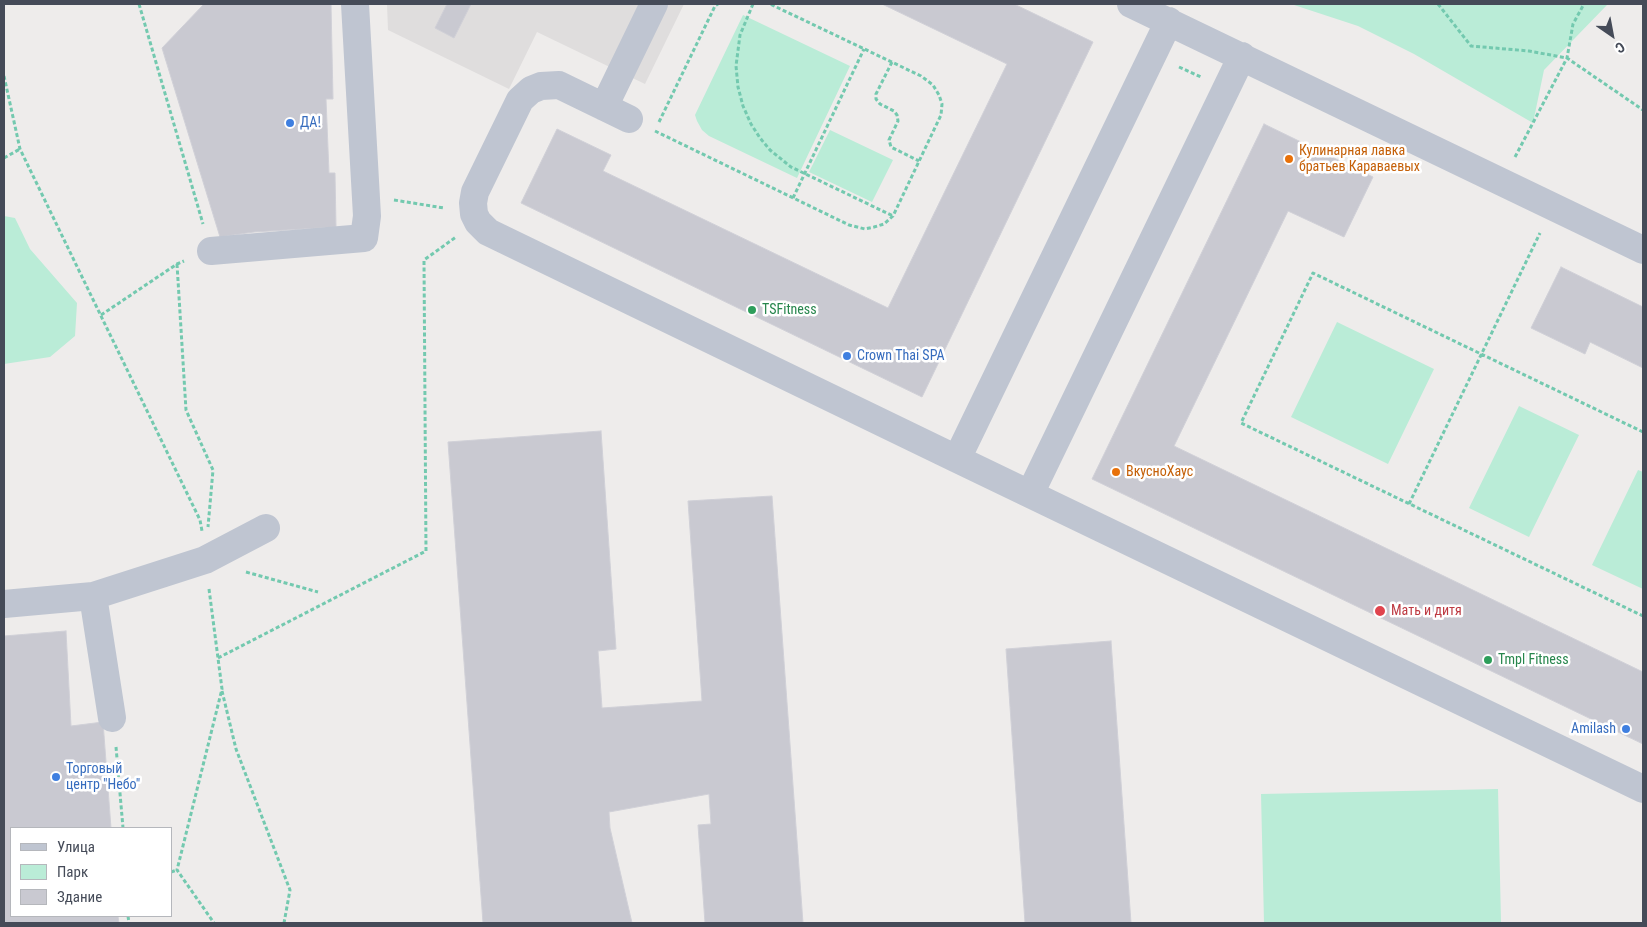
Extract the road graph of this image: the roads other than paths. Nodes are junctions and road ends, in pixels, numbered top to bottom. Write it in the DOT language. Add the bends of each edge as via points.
graph roads {
  1 [pos="355,4"];
  2 [pos="654,4"];
  3 [pos="1131,4"];
  4 [pos="1169,21"];
  5 [pos="1242,56"];
  6 [pos="604,107"];
  7 [pos="629,118"];
  8 [pos="1643,250"];
  9 [pos="210,251"];
  10 [pos="957,459"];
  11 [pos="1030,494"];
  12 [pos="266,528"];
  13 [pos="93,596"];
  14 [pos="4,604"];
  15 [pos="112,718"];
  16 [pos="1643,790"];
  1 -- 9 [label="lane" via="367,216 364,238"];
  2 -- 6 [label="lane"];
  3 -- 4 [label="lane"];
  4 -- 5 [label="lane"];
  4 -- 10 [label="lane"];
  5 -- 8 [label="lane"];
  5 -- 11 [label="lane"];
  6 -- 7 [label="lane"];
  6 -- 10 [label="lane" via="559,85 541,86 520,100 475,192 476,218 488,232"];
  10 -- 11 [label="lane"];
  11 -- 16 [label="lane"];
  12 -- 13 [label="lane" via="205,560"];
  13 -- 14 [label="lane"];
  13 -- 15 [label="lane"];
}
